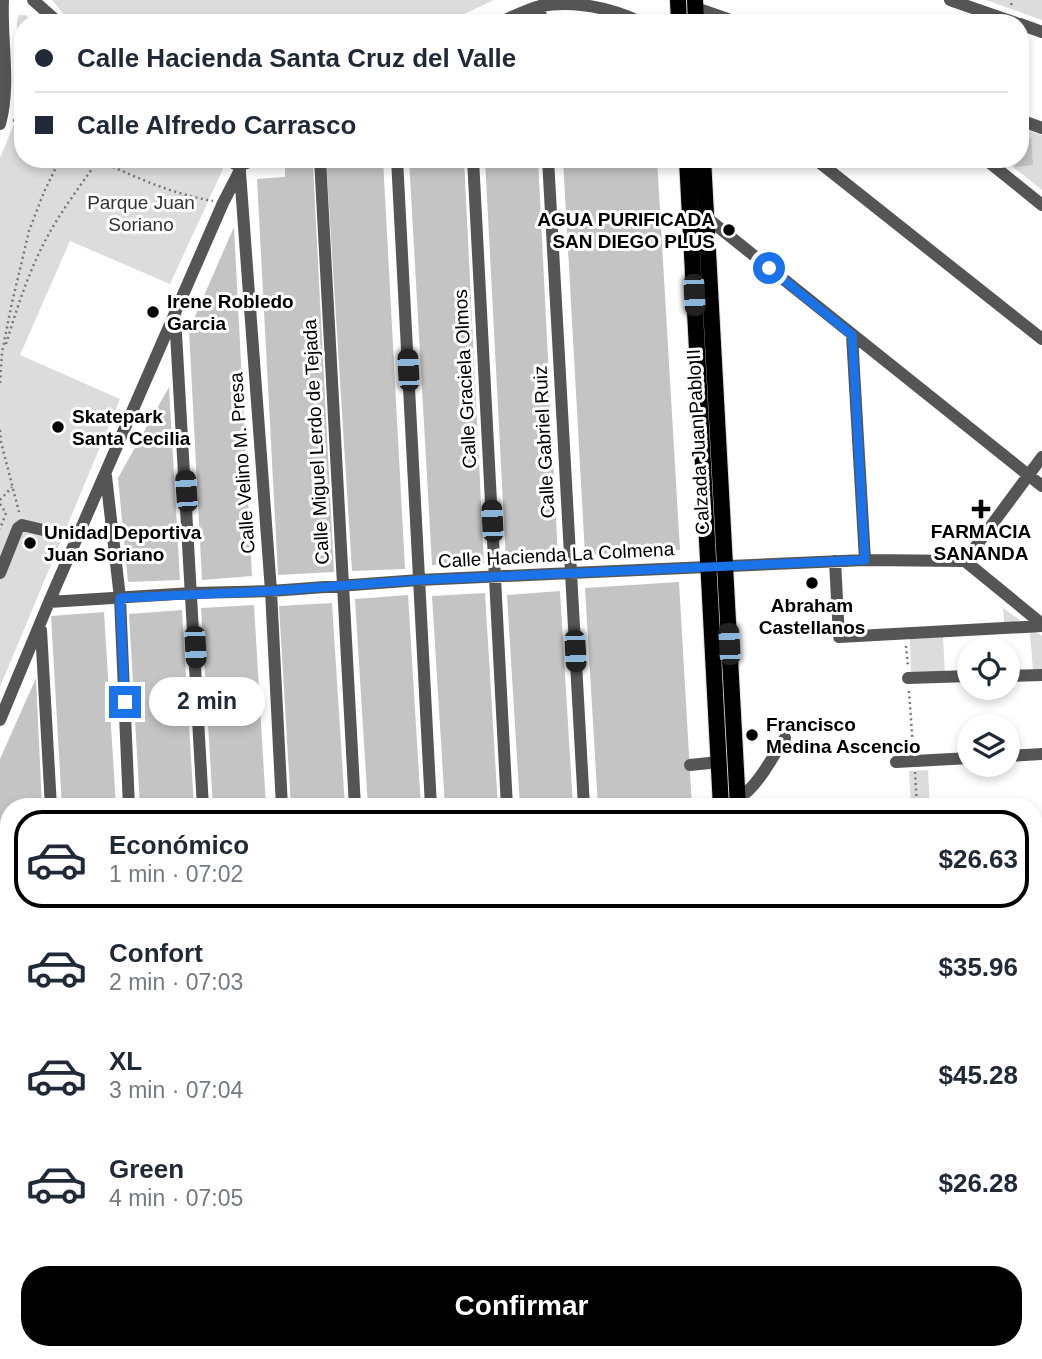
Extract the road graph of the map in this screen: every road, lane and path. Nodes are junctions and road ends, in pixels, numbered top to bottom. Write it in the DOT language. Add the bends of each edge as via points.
graph roads {
  1 [pos="33,0"];
  2 [pos="950,0"];
  3 [pos="1013,0"];
  4 [pos="2,1"];
  5 [pos="1011,5"];
  6 [pos="540,6"];
  7 [pos="48,14"];
  8 [pos="520,14"];
  9 [pos="540,14"];
  10 [pos="623,14"];
  11 [pos="990,14"];
  12 [pos="1,119"];
  13 [pos="56,168"];
  14 [pos="92,168"];
  15 [pos="114,168"];
  16 [pos="238,168"];
  17 [pos="239,168"];
  18 [pos="320,168"];
  19 [pos="397,168"];
  20 [pos="473,168"];
  21 [pos="548,168"];
  22 [pos="688,168"];
  23 [pos="704,168"];
  24 [pos="826,168"];
  25 [pos="996,168"];
  26 [pos="223,202"];
  27 [pos="1042,205"];
  28 [pos="707,218"];
  29 [pos="175,312"];
  30 [pos="852,335"];
  31 [pos="1042,339"];
  32 [pos="2,353"];
  33 [pos="0,383"];
  34 [pos="0,430"];
  35 [pos="1042,457"];
  36 [pos="105,474"];
  37 [pos="1028,475"];
  38 [pos="13,486"];
  39 [pos="1042,486"];
  40 [pos="0,502"];
  41 [pos="22,525"];
  42 [pos="0,529"];
  43 [pos="77,538"];
  44 [pos="865,560"];
  45 [pos="835,561"];
  46 [pos="965,561"];
  47 [pos="717,567"];
  48 [pos="0,573"];
  49 [pos="571,573"];
  50 [pos="495,577"];
  51 [pos="419,580"];
  52 [pos="343,584"];
  53 [pos="271,591"];
  54 [pos="192,593"];
  55 [pos="120,598"];
  56 [pos="49,602"];
  57 [pos="1042,625"];
  58 [pos="41,626"];
  59 [pos="905,633"];
  60 [pos="1042,675"];
  61 [pos="1020,676"];
  62 [pos="957,677"];
  63 [pos="908,678"];
  64 [pos="0,720"];
  65 [pos="785,737"];
  66 [pos="1042,754"];
  67 [pos="1020,755"];
  68 [pos="957,759"];
  69 [pos="914,761"];
  70 [pos="719,762"];
  71 [pos="896,762"];
  72 [pos="690,765"];
  73 [pos="915,781"];
  74 [pos="51,798"];
  75 [pos="129,798"];
  76 [pos="203,798"];
  77 [pos="282,798"];
  78 [pos="355,798"];
  79 [pos="431,798"];
  80 [pos="507,798"];
  81 [pos="584,798"];
  82 [pos="721,798"];
  83 [pos="738,798"];
  84 [pos="742,798"];
  85 [pos="916,798"];
  1 -- 7 [label="street"];
  2 -- 11 [label="street"];
  3 -- 5 [label="path"];
  4 -- 12 [label="street" via="6,96"];
  6 -- 8 [label="street"];
  6 -- 9 [label="street"];
  6 -- 10 [label="street" via="575,2"];
  13 -- 32 [label="path" via="29,232"];
  14 -- 32 [label="path" via="42,247"];
  15 -- 26 [label="path" via="190,197"];
  16 -- 26 [label="street"];
  17 -- 53 [label="street, Calle Velino M. Presa"];
  18 -- 52 [label="street, Calle Miguel Lerdo de Tejada"];
  19 -- 51 [label="street"];
  20 -- 50 [label="street, Calle Graciela Olmos"];
  21 -- 49 [label="street, Calle Gabriel Ruiz"];
  22 -- 47 [label="main road, Calzada Juan Pablo II"];
  23 -- 28 [label="main road, Calzada Juan Pablo II"];
  24 -- 31 [label="street"];
  25 -- 27 [label="street"];
  26 -- 29 [label="street"];
  28 -- 30 [label="street"];
  28 -- 47 [label="main road, Calzada Juan Pablo II"];
  29 -- 36 [label="street"];
  29 -- 54 [label="street"];
  30 -- 37 [label="street"];
  30 -- 44 [label="street"];
  32 -- 33 [label="path"];
  34 -- 38 [label="path"];
  35 -- 37 [label="street"];
  36 -- 43 [label="street"];
  36 -- 55 [label="street"];
  37 -- 39 [label="street"];
  37 -- 46 [label="street"];
  38 -- 40 [label="path"];
  38 -- 41 [label="path"];
  40 -- 42 [label="path" via="6,513"];
  41 -- 43 [label="street"];
  41 -- 48 [label="street"];
  43 -- 56 [label="street"];
  44 -- 45 [label="street, Calle Hacienda La Colmena"];
  44 -- 46 [label="street, Calle Hacienda La Colmena"];
  45 -- 47 [label="street, Calle Hacienda La Colmena"];
  45 -- 59 [label="street" via="839,637"];
  46 -- 57 [label="street"];
  47 -- 49 [label="street, Calle Hacienda La Colmena"];
  47 -- 70 [label="main road, Calzada Juan Pablo II"];
  47 -- 83 [label="main road, Calzada Juan Pablo II"];
  49 -- 50 [label="street, Calle Hacienda La Colmena"];
  49 -- 81 [label="street, Calle Gabriel Ruiz"];
  50 -- 51 [label="street, Calle Hacienda La Colmena"];
  50 -- 80 [label="street, Calle Graciela Olmos"];
  51 -- 52 [label="street, Calle Hacienda La Colmena"];
  51 -- 79 [label="street"];
  52 -- 53 [label="street, Calle Hacienda La Colmena"];
  52 -- 78 [label="street, Calle Miguel Lerdo de Tejada"];
  53 -- 54 [label="street, Calle Hacienda La Colmena"];
  53 -- 77 [label="street, Calle Velino M. Presa"];
  54 -- 55 [label="street, Calle Hacienda La Colmena"];
  54 -- 76 [label="street"];
  55 -- 56 [label="street, Calle Hacienda La Colmena"];
  55 -- 75 [label="street"];
  56 -- 58 [label="street"];
  57 -- 59 [label="street"];
  58 -- 64 [label="street"];
  58 -- 74 [label="street"];
  59 -- 63 [label="path"];
  60 -- 61 [label="street"];
  62 -- 63 [label="street"];
  63 -- 69 [label="path"];
  65 -- 84 [label="street"];
  66 -- 67 [label="street"];
  68 -- 69 [label="street"];
  69 -- 71 [label="street"];
  70 -- 72 [label="street"];
  70 -- 82 [label="main road, Calzada Juan Pablo II"];
  73 -- 85 [label="path"];
}
